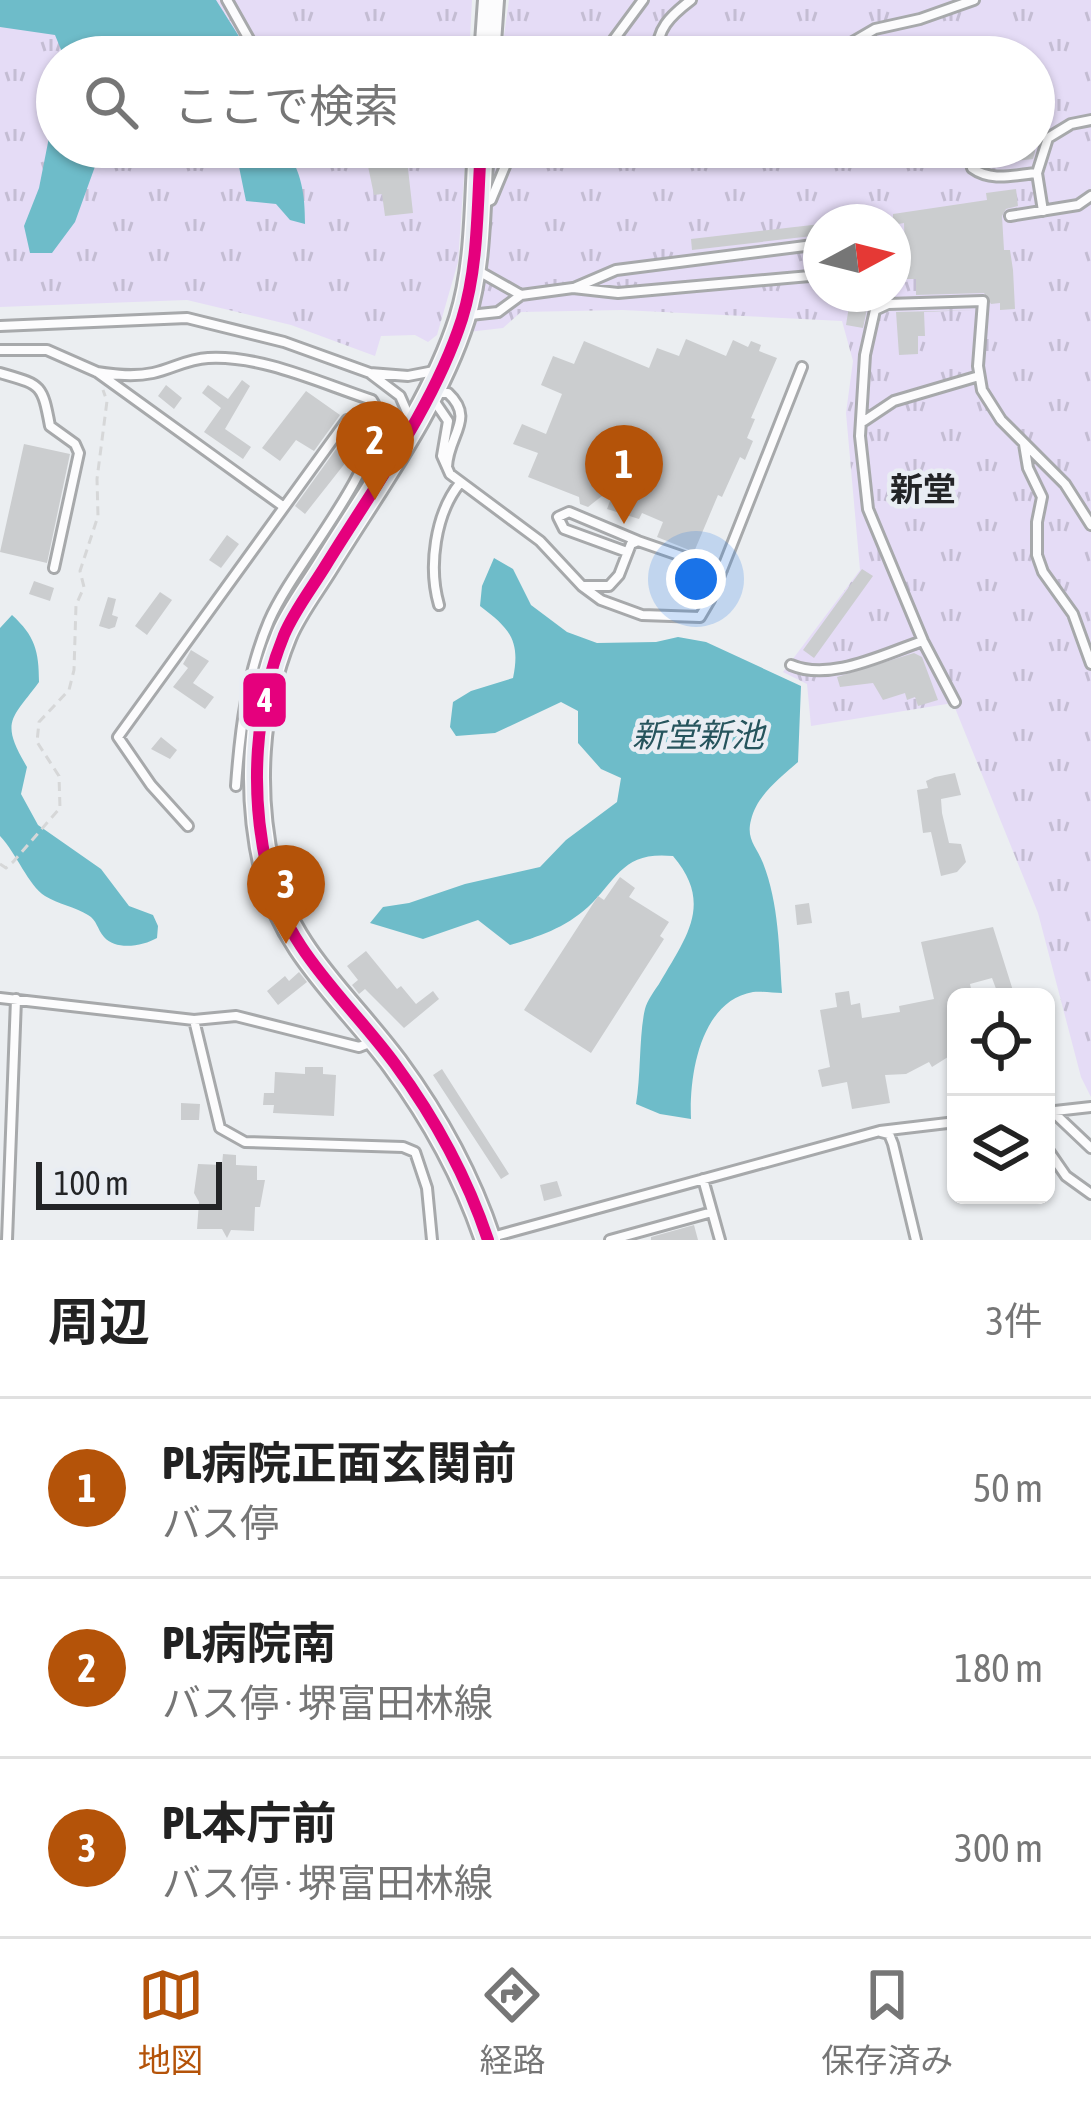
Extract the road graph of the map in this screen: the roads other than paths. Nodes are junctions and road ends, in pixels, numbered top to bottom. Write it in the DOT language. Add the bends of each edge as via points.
graph roads {
  1 [pos="227,0"];
  2 [pos="491,0"];
  3 [pos="644,0"];
  4 [pos="691,0"];
  5 [pos="974,0"];
  6 [pos="247,36"];
  7 [pos="488,36"];
  8 [pos="615,36"];
  9 [pos="659,36"];
  10 [pos="862,36"];
  11 [pos="1091,120"];
  12 [pos="1055,134"];
  13 [pos="479,168"];
  14 [pos="504,168"];
  15 [pos="972,168"];
  16 [pos="1038,168"];
  17 [pos="1036,173"];
  18 [pos="1091,196"];
  19 [pos="477,203"];
  20 [pos="1078,205"];
  21 [pos="1043,211"];
  22 [pos="1091,213"];
  23 [pos="1010,216"];
  24 [pos="803,246"];
  25 [pos="472,268"];
  26 [pos="803,277"];
  27 [pos="572,288"];
  28 [pos="521,295"];
  29 [pos="463,316"];
  30 [pos="0,326"];
  31 [pos="0,350"];
  32 [pos="802,367"];
  33 [pos="439,369"];
  34 [pos="97,372"];
  35 [pos="0,373"];
  36 [pos="370,373"];
  37 [pos="979,376"];
  38 [pos="428,394"];
  39 [pos="347,420"];
  40 [pos="863,421"];
  41 [pos="412,423"];
  42 [pos="1023,442"];
  43 [pos="447,468"];
  44 [pos="460,483"];
  45 [pos="284,507"];
  46 [pos="1091,525"];
  47 [pos="638,541"];
  48 [pos="627,552"];
  49 [pos="54,568"];
  50 [pos="722,570"];
  51 [pos="582,586"];
  52 [pos="439,605"];
  53 [pos="923,641"];
  54 [pos="1091,664"];
  55 [pos="791,665"];
  56 [pos="955,702"];
  57 [pos="236,786"];
  58 [pos="188,826"];
  59 [pos="0,998"];
  60 [pos="16,999"];
  61 [pos="194,1020"];
  62 [pos="374,1041"];
  63 [pos="1091,1106"];
  64 [pos="1055,1111"];
  65 [pos="1055,1117"];
  66 [pos="0,1118"];
  67 [pos="12,1118"];
  68 [pos="947,1123"];
  69 [pos="880,1131"];
  70 [pos="1091,1148"];
  71 [pos="1055,1160"];
  72 [pos="703,1179"];
  73 [pos="1091,1194"];
  74 [pos="712,1212"];
  75 [pos="486,1239"];
  76 [pos="7,1240"];
  77 [pos="432,1240"];
  78 [pos="610,1240"];
  79 [pos="720,1240"];
  80 [pos="916,1240"];
  1 -- 6 [label="lane"];
  2 -- 7 [label="main road"];
  3 -- 8 [label="lane"];
  4 -- 9 [label="lane"];
  5 -- 10 [label="lane"];
  11 -- 12 [label="lane"];
  13 -- 19 [label="main road"];
  14 -- 19 [label="lane" via="491,200"];
  15 -- 17 [label="lane" via="997,177"];
  16 -- 17 [label="lane"];
  17 -- 21 [label="lane"];
  18 -- 20 [label="lane"];
  19 -- 25 [label="main road"];
  20 -- 21 [label="lane"];
  20 -- 22 [label="lane"];
  21 -- 23 [label="lane"];
  24 -- 27 [label="lane" via="616,270"];
  25 -- 28 [label="lane"];
  25 -- 29 [label="main road"];
  26 -- 27 [label="lane" via="618,293"];
  27 -- 28 [label="lane"];
  28 -- 29 [label="lane" via="498,312"];
  29 -- 33 [label="main road"];
  30 -- 36 [label="lane" via="187,318"];
  31 -- 34 [label="lane" via="47,350"];
  32 -- 50 [label="lane"];
  33 -- 36 [label="lane"];
  33 -- 38 [label="main road"];
  34 -- 45 [label="lane"];
  34 -- 57 [label="lane" via="155,373 226,358 376,407 370,455 259,648"];
  35 -- 49 [label="lane" via="39,385 50,426 80,453"];
  36 -- 41 [label="lane" via="400,396"];
  37 -- 40 [label="lane" via="894,401"];
  37 -- 40 [label="lane" via="982,301 881,305 870,322"];
  37 -- 42 [label="lane" via="990,406"];
  38 -- 41 [label="main road"];
  38 -- 43 [label="lane" via="448,421"];
  38 -- 43 [label="lane" via="448,393 463,414"];
  39 -- 45 [label="lane"];
  40 -- 53 [label="lane" via="868,509"];
  41 -- 62 [label="main road" via="285,632 258,744 260,827 276,902 300,950"];
  42 -- 46 [label="lane"];
  42 -- 54 [label="lane" via="1042,497 1037,555 1073,614"];
  43 -- 44 [label="lane"];
  44 -- 51 [label="lane" via="540,542"];
  44 -- 52 [label="lane" via="434,546"];
  45 -- 58 [label="lane" via="118,737"];
  47 -- 48 [label="lane"];
  47 -- 48 [label="lane" via="568,512 558,518 564,529"];
  47 -- 50 [label="lane"];
  48 -- 51 [label="lane" via="609,586"];
  50 -- 51 [label="lane" via="700,616 690,619 623,610"];
  53 -- 55 [label="lane" via="827,671"];
  53 -- 56 [label="lane"];
  59 -- 60 [label="lane"];
  60 -- 61 [label="lane"];
  60 -- 67 [label="lane"];
  61 -- 62 [label="lane" via="236,1016 359,1047"];
  61 -- 77 [label="lane" via="220,1128 245,1142 415,1152"];
  62 -- 75 [label="main road" via="457,1162"];
  63 -- 64 [label="lane"];
  65 -- 70 [label="lane"];
  66 -- 67 [label="lane"];
  67 -- 76 [label="lane"];
  68 -- 69 [label="lane"];
  69 -- 72 [label="lane"];
  69 -- 80 [label="lane" via="893,1144"];
  71 -- 73 [label="lane"];
  72 -- 74 [label="lane"];
  72 -- 75 [label="lane"];
  74 -- 78 [label="lane"];
  74 -- 79 [label="lane"];
}
